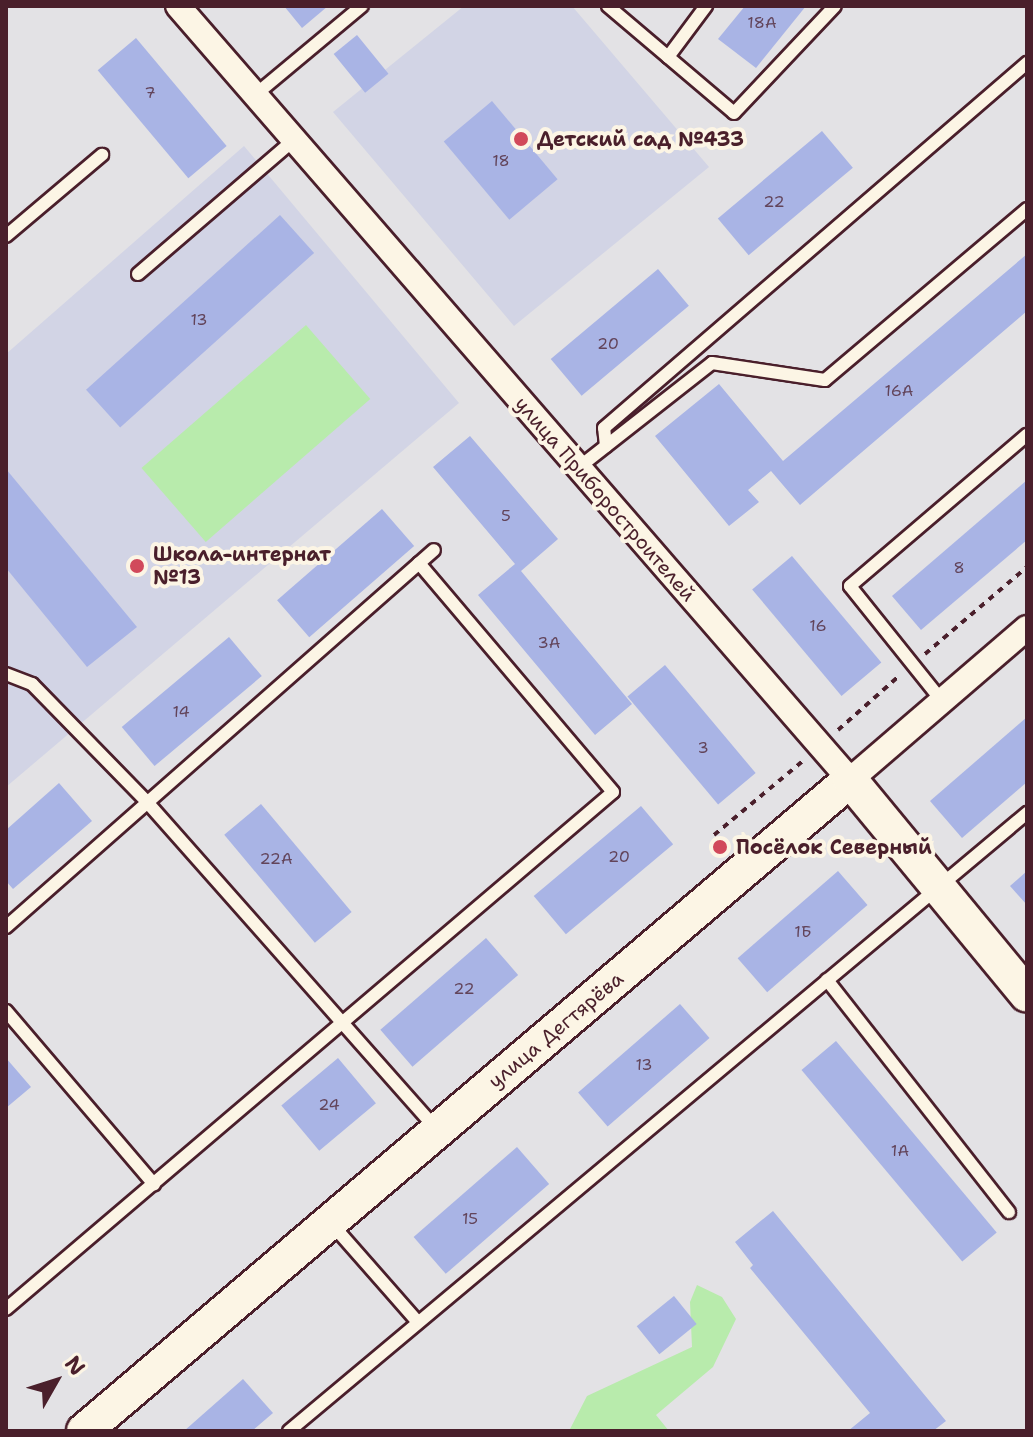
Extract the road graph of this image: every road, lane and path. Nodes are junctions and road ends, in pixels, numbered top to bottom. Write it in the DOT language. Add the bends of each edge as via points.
graph roads {
  1 [pos="178,6"];
  2 [pos="362,6"];
  3 [pos="608,6"];
  4 [pos="706,6"];
  5 [pos="835,6"];
  6 [pos="668,57"];
  7 [pos="1027,63"];
  8 [pos="255,95"];
  9 [pos="294,140"];
  10 [pos="102,155"];
  11 [pos="1027,209"];
  12 [pos="6,236"];
  13 [pos="138,274"];
  14 [pos="1027,435"];
  15 [pos="606,446"];
  16 [pos="578,468"];
  17 [pos="434,550"];
  18 [pos="419,563"];
  19 [pos="1027,567"];
  20 [pos="1027,628"];
  21 [pos="911,665"];
  22 [pos="6,674"];
  23 [pos="942,701"];
  24 [pos="820,746"];
  25 [pos="850,780"];
  26 [pos="147,802"];
  27 [pos="1026,815"];
  28 [pos="714,835"];
  29 [pos="938,886"];
  30 [pos="6,927"];
  31 [pos="827,980"];
  32 [pos="1027,995"];
  33 [pos="6,1011"];
  34 [pos="344,1025"];
  35 [pos="438,1131"];
  36 [pos="154,1184"];
  37 [pos="1009,1212"];
  38 [pos="330,1222"];
  39 [pos="6,1309"];
  40 [pos="418,1322"];
  41 [pos="84,1431"];
  42 [pos="289,1431"];
  1 -- 8 [label="street, улица Приборостроителей"];
  2 -- 8 [label="lane"];
  3 -- 6 [label="lane"];
  4 -- 6 [label="lane"];
  5 -- 6 [label="lane" via="734,113"];
  7 -- 15 [label="lane" via="604,428"];
  8 -- 9 [label="street, улица Приборостроителей"];
  9 -- 13 [label="lane"];
  9 -- 16 [label="street, улица Приборостроителей"];
  10 -- 12 [label="lane"];
  11 -- 15 [label="lane" via="825,380 712,363"];
  14 -- 21 [label="lane" via="850,586"];
  15 -- 16 [label="lane"];
  16 -- 24 [label="street, улица Приборостроителей"];
  17 -- 18 [label="lane"];
  18 -- 26 [label="lane"];
  18 -- 34 [label="lane" via="613,792"];
  19 -- 21 [label="path"];
  20 -- 23 [label="street, улица Дегтярёва"];
  21 -- 23 [label="lane"];
  21 -- 24 [label="path"];
  22 -- 26 [label="lane" via="32,684"];
  23 -- 25 [label="street, улица Дегтярёва"];
  24 -- 25 [label="street, улица Приборостроителей"];
  24 -- 28 [label="path"];
  25 -- 29 [label="street, улица Приборостроителей"];
  25 -- 35 [label="street, улица Дегтярёва"];
  26 -- 30 [label="lane"];
  26 -- 34 [label="lane"];
  27 -- 29 [label="lane"];
  29 -- 31 [label="lane"];
  29 -- 32 [label="street, улица Приборостроителей"];
  31 -- 37 [label="lane"];
  31 -- 40 [label="lane"];
  33 -- 36 [label="lane"];
  34 -- 35 [label="lane"];
  34 -- 36 [label="lane"];
  35 -- 38 [label="street, улица Дегтярёва"];
  36 -- 39 [label="lane"];
  38 -- 40 [label="lane"];
  38 -- 41 [label="street, улица Дегтярёва"];
  40 -- 42 [label="lane"];
}
